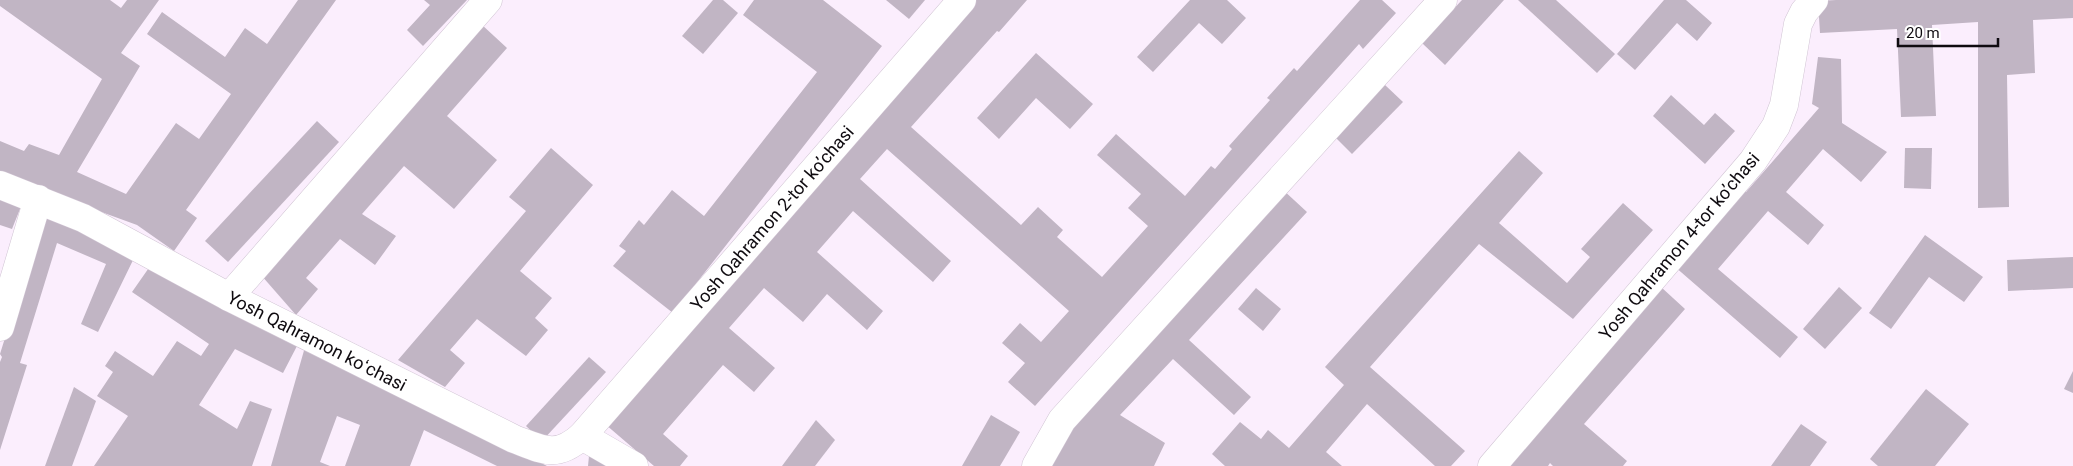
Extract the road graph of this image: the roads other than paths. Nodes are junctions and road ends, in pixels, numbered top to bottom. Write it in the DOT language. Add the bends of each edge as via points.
graph roads {
  1 [pos="488,0"];
  2 [pos="962,0"];
  3 [pos="1443,0"];
  4 [pos="1814,0"];
  5 [pos="0,185"];
  6 [pos="38,199"];
  7 [pos="229,297"];
  8 [pos="0,327"];
  9 [pos="574,450"];
  10 [pos="634,466"];
  11 [pos="1036,466"];
  12 [pos="1492,466"];
  1 -- 7 [label="street"];
  2 -- 9 [label="street, Yosh Qahramon 2-tor koʼchasi"];
  3 -- 11 [label="street" via="1062,420"];
  4 -- 12 [label="street, Yosh Qahramon 4-tor koʼchasi" via="1798,24 1784,105 1776,126 1753,161"];
  5 -- 6 [label="street, Yosh Qahramon koʻchasi"];
  6 -- 7 [label="street, Yosh Qahramon koʻchasi" via="84,218"];
  6 -- 8 [label="street"];
  7 -- 9 [label="street, Yosh Qahramon koʻchasi" via="514,439 547,452"];
  9 -- 10 [label="street"];
}
